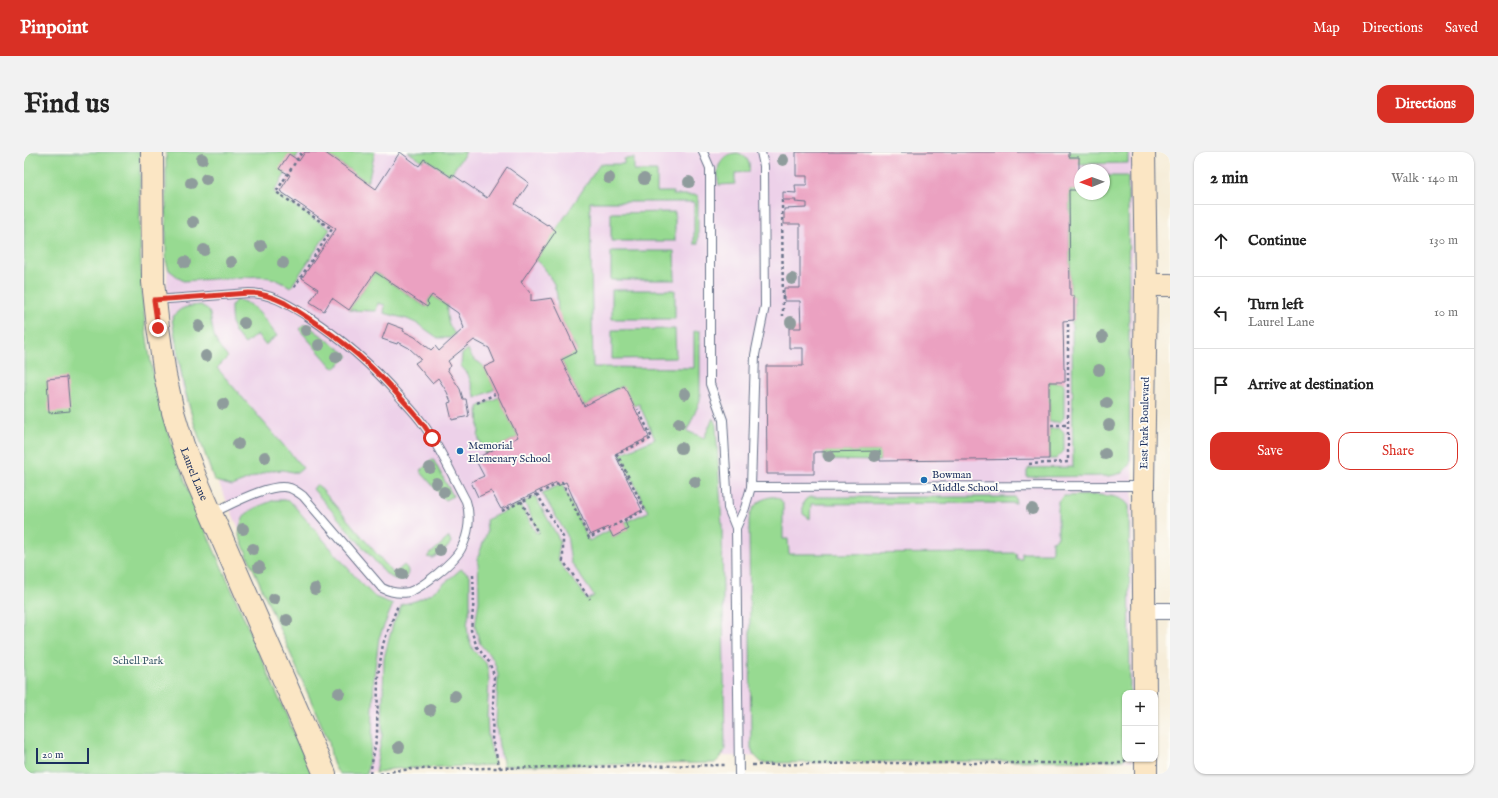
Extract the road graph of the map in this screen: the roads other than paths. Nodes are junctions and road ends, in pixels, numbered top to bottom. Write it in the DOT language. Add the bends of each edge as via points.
graph roads {
  1 [pos="152,152"];
  2 [pos="703,152"];
  3 [pos="761,152"];
  4 [pos="1144,152"];
  5 [pos="1146,285"];
  6 [pos="1170,285"];
  7 [pos="154,300"];
  8 [pos="1143,486"];
  9 [pos="751,487"];
  10 [pos="211,514"];
  11 [pos="736,528"];
  12 [pos="1146,611"];
  13 [pos="1170,611"];
  14 [pos="1146,690"];
  15 [pos="1146,762"];
  16 [pos="325,774"];
  17 [pos="739,774"];
  18 [pos="1146,774"];
  1 -- 7 [label="street, Laurel Lane"];
  2 -- 11 [label="lane" via="710,168 710,384 723,420 728,508"];
  3 -- 9 [label="lane" via="764,166 765,306 755,355"];
  4 -- 5 [label="street, East Park Boulevard"];
  5 -- 6 [label="street"];
  5 -- 8 [label="street, East Park Boulevard"];
  7 -- 10 [label="street, Laurel Lane" via="173,412"];
  7 -- 10 [label="lane" via="263,294 285,303 329,331 373,367 421,422 466,501 469,518 465,539 455,557 420,586 409,592 400,593 382,588 303,496 288,488 265,490"];
  8 -- 9 [label="lane"];
  8 -- 12 [label="street, East Park Boulevard"];
  9 -- 11 [label="lane"];
  10 -- 16 [label="street, Laurel Lane"];
  11 -- 17 [label="lane"];
  12 -- 13 [label="street"];
  12 -- 14 [label="street, East Park Boulevard"];
  15 -- 18 [label="street"];
}
